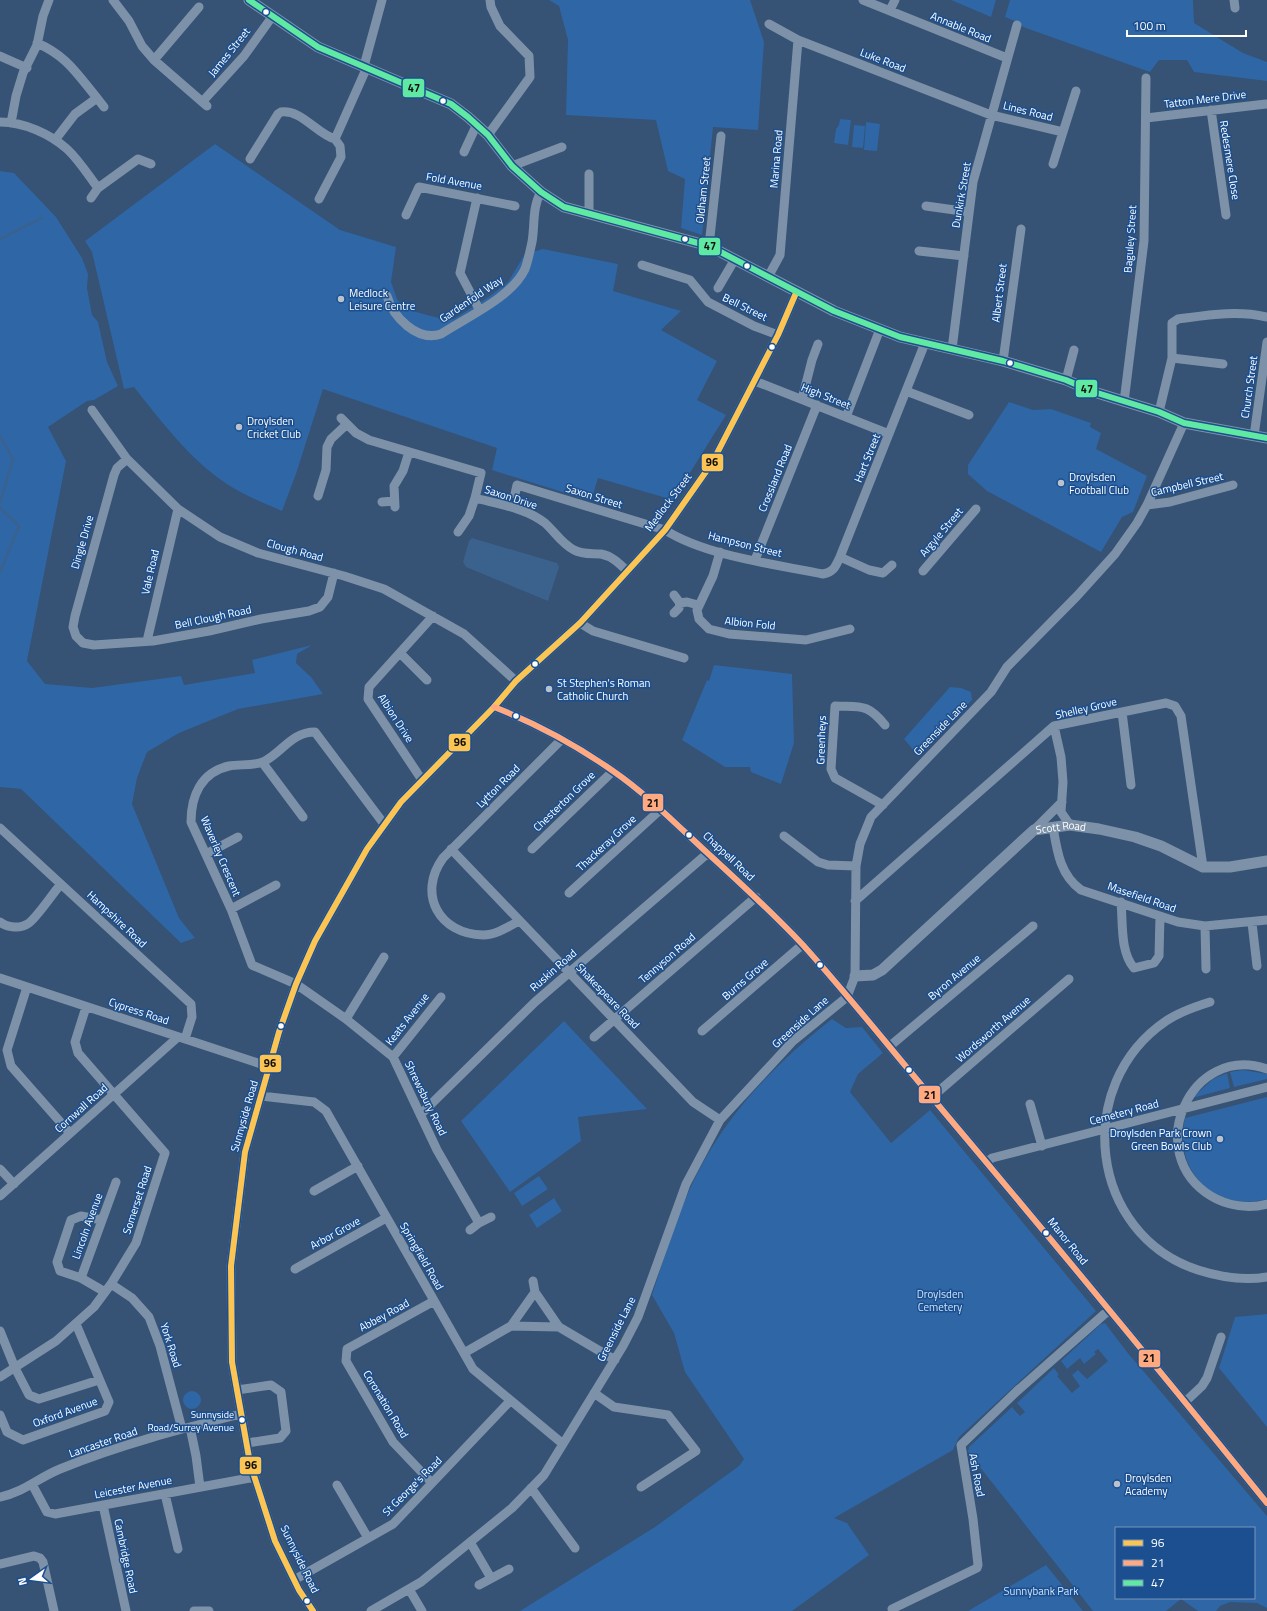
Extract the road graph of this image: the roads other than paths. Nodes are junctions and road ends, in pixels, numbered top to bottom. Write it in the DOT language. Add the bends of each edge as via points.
graph roads {
  1 [pos="49,0"];
  2 [pos="113,0"];
  3 [pos="249,0"];
  4 [pos="382,0"];
  5 [pos="490,0"];
  6 [pos="863,0"];
  7 [pos="895,0"];
  8 [pos="199,7"];
  9 [pos="890,10"];
  10 [pos="272,17"];
  11 [pos="769,24"];
  12 [pos="1017,25"];
  13 [pos="798,40"];
  14 [pos="38,43"];
  15 [pos="0,56"];
  16 [pos="1006,58"];
  17 [pos="154,60"];
  18 [pos="365,66"];
  19 [pos="27,68"];
  20 [pos="1146,78"];
  21 [pos="1076,91"];
  22 [pos="97,98"];
  23 [pos="1266,104"];
  24 [pos="104,107"];
  25 [pos="1211,110"];
  26 [pos="991,115"];
  27 [pos="1146,118"];
  28 [pos="0,122"];
  29 [pos="11,123"];
  30 [pos="477,124"];
  31 [pos="1063,132"];
  32 [pos="488,135"];
  33 [pos="721,136"];
  34 [pos="335,139"];
  35 [pos="55,140"];
  36 [pos="562,146"];
  37 [pos="464,152"];
  38 [pos="250,159"];
  39 [pos="151,164"];
  40 [pos="1053,164"];
  41 [pos="512,166"];
  42 [pos="589,174"];
  43 [pos="98,188"];
  44 [pos="541,192"];
  45 [pos="91,198"];
  46 [pos="476,198"];
  47 [pos="318,199"];
  48 [pos="515,206"];
  49 [pos="926,206"];
  50 [pos="969,212"];
  51 [pos="589,214"];
  52 [pos="406,215"];
  53 [pos="1226,215"];
  54 [pos="1021,229"];
  55 [pos="708,246"];
  56 [pos="919,251"];
  57 [pos="964,256"];
  58 [pos="735,259"];
  59 [pos="642,265"];
  60 [pos="768,277"];
  61 [pos="718,288"];
  62 [pos="796,293"];
  63 [pos="387,296"];
  64 [pos="479,309"];
  65 [pos="1267,317"];
  66 [pos="880,329"];
  67 [pos="778,335"];
  68 [pos="1267,342"];
  69 [pos="925,343"];
  70 [pos="818,344"];
  71 [pos="952,349"];
  72 [pos="1074,350"];
  73 [pos="1172,358"];
  74 [pos="1003,361"];
  75 [pos="1223,364"];
  76 [pos="1066,380"];
  77 [pos="1265,380"];
  78 [pos="755,381"];
  79 [pos="906,391"];
  80 [pos="802,399"];
  81 [pos="1124,402"];
  82 [pos="817,405"];
  83 [pos="92,410"];
  84 [pos="1159,412"];
  85 [pos="969,415"];
  86 [pos="846,417"];
  87 [pos="1184,423"];
  88 [pos="889,434"];
  89 [pos="1254,436"];
  90 [pos="1267,438"];
  91 [pos="409,452"];
  92 [pos="127,459"];
  93 [pos="1233,485"];
  94 [pos="516,490"];
  95 [pos="318,496"];
  96 [pos="475,498"];
  97 [pos="382,502"];
  98 [pos="1147,505"];
  99 [pos="178,509"];
  100 [pos="976,509"];
  101 [pos="665,530"];
  102 [pos="458,532"];
  103 [pos="720,552"];
  104 [pos="840,557"];
  105 [pos="754,560"];
  106 [pos="892,565"];
  107 [pos="627,571"];
  108 [pos="923,571"];
  109 [pos="334,573"];
  110 [pos="823,574"];
  111 [pos="674,595"];
  112 [pos="680,603"];
  113 [pos="698,605"];
  114 [pos="674,613"];
  115 [pos="433,616"];
  116 [pos="580,623"];
  117 [pos="850,628"];
  118 [pos="76,636"];
  119 [pos="147,641"];
  120 [pos="400,653"];
  121 [pos="684,658"];
  122 [pos="428,680"];
  123 [pos="516,681"];
  124 [pos="494,707"];
  125 [pos="1122,712"];
  126 [pos="885,725"];
  127 [pos="1054,726"];
  128 [pos="562,739"];
  129 [pos="262,762"];
  130 [pos="613,771"];
  131 [pos="422,780"];
  132 [pos="1131,785"];
  133 [pos="1062,802"];
  134 [pos="882,805"];
  135 [pos="660,810"];
  136 [pos="303,817"];
  137 [pos="384,824"];
  138 [pos="1070,825"];
  139 [pos="1053,827"];
  140 [pos="0,828"];
  141 [pos="1034,830"];
  142 [pos="784,836"];
  143 [pos="238,837"];
  144 [pos="532,848"];
  145 [pos="451,850"];
  146 [pos="708,853"];
  147 [pos="206,854"];
  148 [pos="1267,861"];
  149 [pos="856,866"];
  150 [pos="1203,867"];
  151 [pos="61,884"];
  152 [pos="276,885"];
  153 [pos="569,893"];
  154 [pos="756,897"];
  155 [pos="855,901"];
  156 [pos="1121,902"];
  157 [pos="231,909"];
  158 [pos="1160,916"];
  159 [pos="1267,920"];
  160 [pos="520,921"];
  161 [pos="0,922"];
  162 [pos="1252,923"];
  163 [pos="1033,926"];
  164 [pos="1205,926"];
  165 [pos="802,945"];
  166 [pos="384,957"];
  167 [pos="1257,966"];
  168 [pos="1206,969"];
  169 [pos="569,972"];
  170 [pos="855,976"];
  171 [pos="0,978"];
  172 [pos="1069,979"];
  173 [pos="296,984"];
  174 [pos="27,988"];
  175 [pos="441,997"];
  176 [pos="846,997"];
  177 [pos="1210,1002"];
  178 [pos="86,1007"];
  179 [pos="346,1019"];
  180 [pos="614,1020"];
  181 [pos="702,1031"];
  182 [pos="594,1037"];
  183 [pos="181,1038"];
  184 [pos="890,1046"];
  185 [pos="393,1057"];
  186 [pos="270,1067"];
  187 [pos="1267,1069"];
  188 [pos="1267,1087"];
  189 [pos="113,1095"];
  190 [pos="261,1096"];
  191 [pos="932,1097"];
  192 [pos="1030,1104"];
  193 [pos="1182,1109"];
  194 [pos="421,1114"];
  195 [pos="720,1120"];
  196 [pos="1104,1130"];
  197 [pos="70,1133"];
  198 [pos="1042,1146"];
  199 [pos="987,1162"];
  200 [pos="358,1166"];
  201 [pos="0,1169"];
  202 [pos="116,1182"];
  203 [pos="14,1184"];
  204 [pos="314,1191"];
  205 [pos="0,1196"];
  206 [pos="1267,1204"];
  207 [pos="491,1217"];
  208 [pos="386,1218"];
  209 [pos="102,1220"];
  210 [pos="479,1223"];
  211 [pos="470,1230"];
  212 [pos="295,1269"];
  213 [pos="1267,1277"];
  214 [pos="80,1278"];
  215 [pos="533,1281"];
  216 [pos="112,1284"];
  217 [pos="105,1292"];
  218 [pos="535,1292"];
  219 [pos="434,1301"];
  220 [pos="1109,1310"];
  221 [pos="76,1324"];
  222 [pos="511,1326"];
  223 [pos="559,1327"];
  224 [pos="0,1331"];
  225 [pos="1221,1337"];
  226 [pos="347,1349"];
  227 [pos="464,1353"];
  228 [pos="615,1360"];
  229 [pos="15,1368"];
  230 [pos="0,1377"];
  231 [pos="100,1380"];
  232 [pos="237,1390"];
  233 [pos="594,1393"];
  234 [pos="510,1400"];
  235 [pos="1185,1402"];
  236 [pos="241,1414"];
  237 [pos="0,1415"];
  238 [pos="186,1428"];
  239 [pos="247,1443"];
  240 [pos="563,1444"];
  241 [pos="255,1477"];
  242 [pos="432,1483"];
  243 [pos="32,1484"];
  244 [pos="337,1485"];
  245 [pos="200,1487"];
  246 [pos="641,1487"];
  247 [pos="531,1488"];
  248 [pos="165,1494"];
  249 [pos="0,1498"];
  250 [pos="1267,1503"];
  251 [pos="103,1505"];
  252 [pos="368,1538"];
  253 [pos="470,1542"];
  254 [pos="575,1548"];
  255 [pos="178,1549"];
  256 [pos="0,1564"];
  257 [pos="509,1569"];
  258 [pos="491,1578"];
  259 [pos="294,1580"];
  260 [pos="480,1585"];
  261 [pos="410,1588"];
  262 [pos="892,1609"];
  263 [pos="54,1611"];
  264 [pos="126,1611"];
  265 [pos="194,1611"];
  266 [pos="209,1611"];
  267 [pos="313,1611"];
  268 [pos="371,1611"];
  269 [pos="422,1611"];
  1 -- 14 [label="street"];
  2 -- 17 [label="street" via="142,46"];
  3 -- 10 [label="street"];
  4 -- 18 [label="street"];
  5 -- 32 [label="street" via="500,26 529,56 530,77"];
  6 -- 9 [label="street, Annable Road"];
  7 -- 9 [label="street"];
  8 -- 17 [label="street"];
  9 -- 16 [label="street, Annable Road"];
  10 -- 17 [label="street, James Street" via="205,104"];
  10 -- 18 [label="street" via="318,47"];
  11 -- 13 [label="street, Luke Road"];
  12 -- 16 [label="street, Dunkirk Street"];
  13 -- 26 [label="street, Luke Road"];
  13 -- 60 [label="street, Marina Road" via="780,255"];
  14 -- 19 [label="street"];
  14 -- 22 [label="street" via="67,60"];
  15 -- 19 [label="street"];
  16 -- 26 [label="street, Dunkirk Street"];
  18 -- 30 [label="street" via="450,104"];
  18 -- 34 [label="street"];
  19 -- 29 [label="street" via="16,96"];
  20 -- 27 [label="street, Baguley Street"];
  21 -- 31 [label="street, Lines Road"];
  22 -- 24 [label="street"];
  22 -- 35 [label="street" via="75,114"];
  23 -- 25 [label="street, Tatton Mere Drive"];
  25 -- 27 [label="street, Tatton Mere Drive"];
  25 -- 53 [label="street, Redesmere Close"];
  26 -- 31 [label="street, Lines Road"];
  26 -- 50 [label="street, Dunkirk Street" via="973,182"];
  27 -- 81 [label="street, Baguley Street" via="1144,241"];
  28 -- 29 [label="street"];
  29 -- 35 [label="street" via="44,133"];
  30 -- 32 [label="street"];
  30 -- 37 [label="street"];
  31 -- 40 [label="street"];
  32 -- 41 [label="street"];
  33 -- 55 [label="street, Oldham Street"];
  34 -- 38 [label="street" via="327,137 294,113 282,112 278,114"];
  34 -- 47 [label="street" via="340,146 341,157"];
  35 -- 43 [label="street" via="68,149"];
  36 -- 41 [label="street"];
  39 -- 43 [label="street" via="138,159"];
  41 -- 44 [label="street"];
  42 -- 51 [label="street"];
  43 -- 45 [label="street"];
  44 -- 51 [label="street" via="564,207"];
  44 -- 64 [label="street, Gardenfold Way" via="536,200 532,240 525,268 514,285"];
  46 -- 48 [label="street, Fold Avenue"];
  46 -- 52 [label="street, Fold Avenue" via="419,187"];
  46 -- 64 [label="street" via="460,273"];
  49 -- 50 [label="street"];
  50 -- 57 [label="street, Dunkirk Street"];
  51 -- 55 [label="street"];
  54 -- 74 [label="street, Albert Street"];
  55 -- 58 [label="street"];
  56 -- 57 [label="street"];
  57 -- 71 [label="street, Dunkirk Street"];
  58 -- 60 [label="street"];
  58 -- 61 [label="street"];
  59 -- 67 [label="street, Bell Street" via="690,280 708,302 754,326"];
  60 -- 62 [label="street"];
  62 -- 66 [label="street" via="841,315"];
  62 -- 67 [label="street, Medlock Street"];
  63 -- 64 [label="street, Gardenfold Way" via="394,312 407,326 434,336"];
  65 -- 73 [label="street" via="1227,313 1178,319 1172,323"];
  66 -- 69 [label="street"];
  66 -- 86 [label="street"];
  67 -- 78 [label="street, Medlock Street"];
  68 -- 77 [label="street, Church Street"];
  69 -- 71 [label="street"];
  69 -- 79 [label="street, Hart Street"];
  70 -- 80 [label="street"];
  71 -- 74 [label="street"];
  72 -- 76 [label="street"];
  73 -- 75 [label="street"];
  73 -- 84 [label="street"];
  74 -- 76 [label="street"];
  76 -- 81 [label="street"];
  77 -- 89 [label="street, Church Street"];
  78 -- 80 [label="street, High Street"];
  78 -- 101 [label="street, Medlock Street" via="712,463"];
  79 -- 85 [label="street"];
  79 -- 88 [label="street, Hart Street"];
  80 -- 82 [label="street, High Street"];
  81 -- 84 [label="street"];
  82 -- 86 [label="street, High Street"];
  82 -- 105 [label="street, Crossland Road"];
  83 -- 92 [label="street, Clough Road"];
  84 -- 87 [label="street"];
  86 -- 88 [label="street, High Street"];
  87 -- 89 [label="street"];
  87 -- 98 [label="street, Greenside Lane"];
  88 -- 104 [label="street, Hart Street"];
  89 -- 90 [label="street"];
  91 -- 95 [label="street, Saxon Drive" via="369,440 344,421 327,447 326,470 318,484"];
  91 -- 96 [label="street, Saxon Drive" via="481,473"];
  91 -- 97 [label="street" via="403,472 394,486 394,504"];
  92 -- 99 [label="street, Clough Road"];
  92 -- 118 [label="street, Dingle Drive" via="117,468 114,475 92,550 75,616 73,627"];
  93 -- 98 [label="street, Campbell Street" via="1170,502"];
  94 -- 101 [label="street, Saxon Street"];
  96 -- 102 [label="street" via="469,516"];
  96 -- 107 [label="street, Saxon Drive" via="535,517 570,548 586,554 605,555"];
  98 -- 134 [label="street, Greenside Lane" via="1115,554 1007,667 991,692"];
  99 -- 109 [label="street, Clough Road" via="220,537 258,553"];
  99 -- 119 [label="street, Vale Road"];
  100 -- 108 [label="street, Argyle Street"];
  101 -- 103 [label="street, Hampson Street" via="680,539"];
  101 -- 107 [label="street, Medlock Street"];
  103 -- 105 [label="street, Hampson Street"];
  103 -- 113 [label="street" via="713,576"];
  104 -- 106 [label="street" via="869,570 883,573"];
  104 -- 110 [label="street, Hart Street" via="834,570"];
  105 -- 110 [label="street, Hampson Street"];
  107 -- 116 [label="street, Medlock Street"];
  109 -- 115 [label="street, Clough Road" via="384,589"];
  109 -- 119 [label="street, Bell Clough Road" via="328,597 320,607 310,611"];
  111 -- 112 [label="street"];
  112 -- 113 [label="street"];
  112 -- 114 [label="street"];
  113 -- 117 [label="street, Albion Fold" via="699,619 703,625 729,634 806,640"];
  115 -- 120 [label="street, Albion Drive"];
  115 -- 123 [label="street, Clough Road" via="464,634"];
  116 -- 121 [label="street" via="593,631"];
  116 -- 123 [label="street, Medlock Street"];
  118 -- 119 [label="street, Bell Clough Road" via="82,643 94,645"];
  120 -- 122 [label="street"];
  120 -- 131 [label="street, Albion Drive" via="369,687 368,700"];
  123 -- 124 [label="street, Medlock Street"];
  124 -- 128 [label="street, Chappell Road" via="523,718"];
  124 -- 131 [label="street, Sunnyside Road"];
  125 -- 127 [label="street, Shelley Grove"];
  125 -- 132 [label="street"];
  125 -- 150 [label="street, Shelley Grove" via="1166,704 1175,706 1181,716"];
  126 -- 134 [label="street, Greenheys" via="867,707 835,706 831,769 835,778"];
  127 -- 133 [label="street" via="1061,757"];
  127 -- 155 [label="street, Shelley Grove"];
  128 -- 130 [label="street, Chappell Road"];
  128 -- 145 [label="street, Lytton Road"];
  129 -- 136 [label="street"];
  129 -- 137 [label="street, Waverley Crescent" via="304,732 315,732"];
  129 -- 147 [label="street, Waverley Crescent" via="211,773 197,789 191,806 191,822"];
  130 -- 135 [label="street, Chappell Road"];
  130 -- 144 [label="street, Chesterton Grove"];
  131 -- 137 [label="street, Sunnyside Road"];
  133 -- 138 [label="street" via="1061,812"];
  133 -- 141 [label="street"];
  134 -- 149 [label="street, Greenside Lane" via="871,817 860,844"];
  135 -- 146 [label="street, Chappell Road"];
  135 -- 153 [label="street, Thackeray Grove"];
  137 -- 173 [label="street, Sunnyside Road" via="366,849 315,941"];
  138 -- 139 [label="street, Scott Road"];
  138 -- 150 [label="street, Scott Road" via="1136,837 1161,846"];
  139 -- 141 [label="street, Scott Road"];
  139 -- 156 [label="street, Masefield Road" via="1058,854 1066,876 1073,884 1081,890"];
  140 -- 151 [label="street, Hampshire Road"];
  141 -- 170 [label="street, Scott Road" via="882,970 873,975"];
  142 -- 149 [label="street" via="818,862"];
  143 -- 147 [label="street"];
  145 -- 160 [label="street, Shakespeare Road"];
  145 -- 160 [label="street, Lytton Road" via="436,867 430,888 435,908 447,924 466,933 484,935 502,931"];
  146 -- 154 [label="street, Chappell Road"];
  146 -- 169 [label="street, Ruskin Road"];
  147 -- 157 [label="street, Waverley Crescent"];
  148 -- 150 [label="street, Scott Road" via="1230,867"];
  149 -- 155 [label="street, Greenside Lane"];
  151 -- 161 [label="street" via="29,923 18,928"];
  151 -- 183 [label="street, Hampshire Road" via="190,1004 192,1017"];
  152 -- 157 [label="street"];
  154 -- 165 [label="street, Chappell Road"];
  154 -- 180 [label="street, Tennyson Road"];
  155 -- 170 [label="street, Greenside Lane"];
  156 -- 158 [label="street, Masefield Road"];
  156 -- 158 [label="street" via="1125,950 1134,968 1154,964 1159,956"];
  157 -- 173 [label="street, Waverley Crescent" via="252,965"];
  158 -- 164 [label="street, Masefield Road"];
  159 -- 162 [label="street, Masefield Road"];
  160 -- 169 [label="street, Shakespeare Road"];
  162 -- 164 [label="street, Masefield Road"];
  162 -- 167 [label="street"];
  163 -- 184 [label="street, Byron Avenue"];
  164 -- 168 [label="street"];
  165 -- 176 [label="street, Chappell Road"];
  165 -- 181 [label="street, Burns Grove"];
  166 -- 179 [label="street"];
  169 -- 180 [label="street, Shakespeare Road"];
  169 -- 194 [label="street, Ruskin Road"];
  170 -- 176 [label="street, Greenside Lane"];
  171 -- 174 [label="street, Cypress Road"];
  172 -- 191 [label="street, Wordsworth Avenue"];
  173 -- 179 [label="street, Shrewsbury Road"];
  173 -- 186 [label="street, Sunnyside Road"];
  174 -- 178 [label="street, Cypress Road"];
  174 -- 197 [label="street" via="7,1050 10,1066"];
  175 -- 185 [label="street, Keats Avenue"];
  176 -- 184 [label="street, Manor Road"];
  176 -- 195 [label="street, Greenside Lane" via="794,1041"];
  177 -- 196 [label="street" via="1188,1009 1166,1021 1132,1053 1113,1093"];
  178 -- 183 [label="street, Cypress Road"];
  178 -- 189 [label="street, Somerset Road" via="75,1042 78,1053"];
  179 -- 185 [label="street, Shrewsbury Road"];
  180 -- 182 [label="street, Tennyson Road"];
  180 -- 195 [label="street, Shakespeare Road" via="693,1102"];
  183 -- 186 [label="street, Cypress Road"];
  183 -- 189 [label="street, Cornwall Road"];
  184 -- 191 [label="street, Manor Road"];
  185 -- 194 [label="street, Shrewsbury Road"];
  186 -- 190 [label="street, Sunnyside Road"];
  187 -- 193 [label="street" via="1242,1066 1215,1073 1196,1087"];
  188 -- 193 [label="street, Cemetery Road"];
  189 -- 197 [label="street, Cornwall Road"];
  189 -- 216 [label="street, Somerset Road" via="165,1153 136,1243"];
  190 -- 200 [label="street, Springfield Road" via="314,1102 326,1111"];
  190 -- 232 [label="street, Sunnyside Road" via="245,1152 231,1266 232,1362"];
  191 -- 199 [label="street, Manor Road"];
  192 -- 198 [label="street"];
  193 -- 196 [label="street, Cemetery Road"];
  193 -- 206 [label="street" via="1178,1129 1179,1153 1184,1168 1194,1183 1224,1203 1242,1206"];
  194 -- 210 [label="street, Shrewsbury Road" via="437,1150"];
  195 -- 228 [label="street, Greenside Lane" via="686,1184 638,1317"];
  196 -- 198 [label="street, Cemetery Road"];
  196 -- 213 [label="street" via="1107,1166 1119,1200 1133,1223 1154,1245 1185,1265 1215,1275"];
  197 -- 203 [label="street, Cornwall Road"];
  198 -- 199 [label="street, Cemetery Road" via="992,1158"];
  199 -- 220 [label="street, Manor Road"];
  200 -- 204 [label="street"];
  200 -- 208 [label="street, Springfield Road"];
  201 -- 203 [label="street"];
  202 -- 209 [label="street, Lincoln Avenue"];
  203 -- 205 [label="street, Cornwall Road"];
  207 -- 210 [label="street"];
  208 -- 212 [label="street, Arbor Grove"];
  208 -- 219 [label="street, Springfield Road"];
  209 -- 214 [label="street, Lincoln Avenue"];
  209 -- 214 [label="street" via="81,1216 71,1220 57,1262 60,1271"];
  210 -- 211 [label="street"];
  214 -- 217 [label="street"];
  215 -- 218 [label="street"];
  216 -- 217 [label="street, Somerset Road"];
  216 -- 238 [label="street, York Road" via="132,1298 149,1317"];
  217 -- 221 [label="street, Somerset Road"];
  218 -- 222 [label="street"];
  218 -- 223 [label="street"];
  219 -- 226 [label="street, Abbey Road"];
  219 -- 227 [label="street, Springfield Road"];
  220 -- 235 [label="street, Manor Road"];
  220 -- 262 [label="street, Ash Road" via="1017,1391 961,1445 973,1519 977,1568"];
  221 -- 229 [label="street, Somerset Road" via="56,1341"];
  221 -- 231 [label="street, Oxford Avenue"];
  222 -- 223 [label="street"];
  222 -- 227 [label="street"];
  223 -- 228 [label="street"];
  224 -- 229 [label="street"];
  225 -- 235 [label="street" via="1202,1386"];
  226 -- 242 [label="street, Coronation Road" via="346,1361 393,1442"];
  227 -- 234 [label="street, Springfield Road" via="473,1369"];
  228 -- 233 [label="street, Greenside Lane"];
  229 -- 230 [label="street, Somerset Road"];
  229 -- 231 [label="street" via="29,1395 39,1399"];
  231 -- 237 [label="street, Oxford Avenue" via="109,1402 105,1411 22,1440 7,1432"];
  232 -- 236 [label="street, Sunnyside Road"];
  232 -- 239 [label="street" via="271,1385 281,1392 286,1431 280,1438"];
  233 -- 240 [label="street, Greenside Lane"];
  233 -- 246 [label="street" via="614,1407 668,1415 696,1450"];
  234 -- 240 [label="street, Springfield Road"];
  234 -- 242 [label="street, St George's Road"];
  235 -- 250 [label="street, Manor Road"];
  236 -- 238 [label="street, Lancaster Road"];
  236 -- 239 [label="street, Sunnyside Road"];
  238 -- 243 [label="street, Lancaster Road" via="60,1469"];
  238 -- 245 [label="street, York Road" via="196,1456"];
  239 -- 241 [label="street, Sunnyside Road"];
  240 -- 247 [label="street, Greenside Lane" via="544,1474"];
  241 -- 245 [label="street, Leicester Avenue"];
  241 -- 259 [label="street, Sunnyside Road" via="275,1541"];
  242 -- 252 [label="street, St George's Road" via="393,1524"];
  243 -- 249 [label="street, Lancaster Road" via="15,1494"];
  243 -- 251 [label="street, Leicester Avenue" via="47,1512 55,1514"];
  244 -- 252 [label="street"];
  245 -- 248 [label="street, Leicester Avenue"];
  247 -- 253 [label="street, Greenside Lane" via="512,1508"];
  247 -- 254 [label="street"];
  248 -- 251 [label="street, Leicester Avenue"];
  248 -- 255 [label="street"];
  251 -- 264 [label="street, Cambridge Road"];
  252 -- 259 [label="street, St George's Road"];
  253 -- 258 [label="street"];
  253 -- 261 [label="street, Greenside Lane"];
  256 -- 263 [label="street" via="34,1556 40,1558"];
  257 -- 258 [label="street"];
  258 -- 260 [label="street"];
  259 -- 267 [label="street, Sunnyside Road"];
  261 -- 268 [label="street, Greenside Lane"];
  261 -- 269 [label="street"];
  265 -- 266 [label="street"];
}
